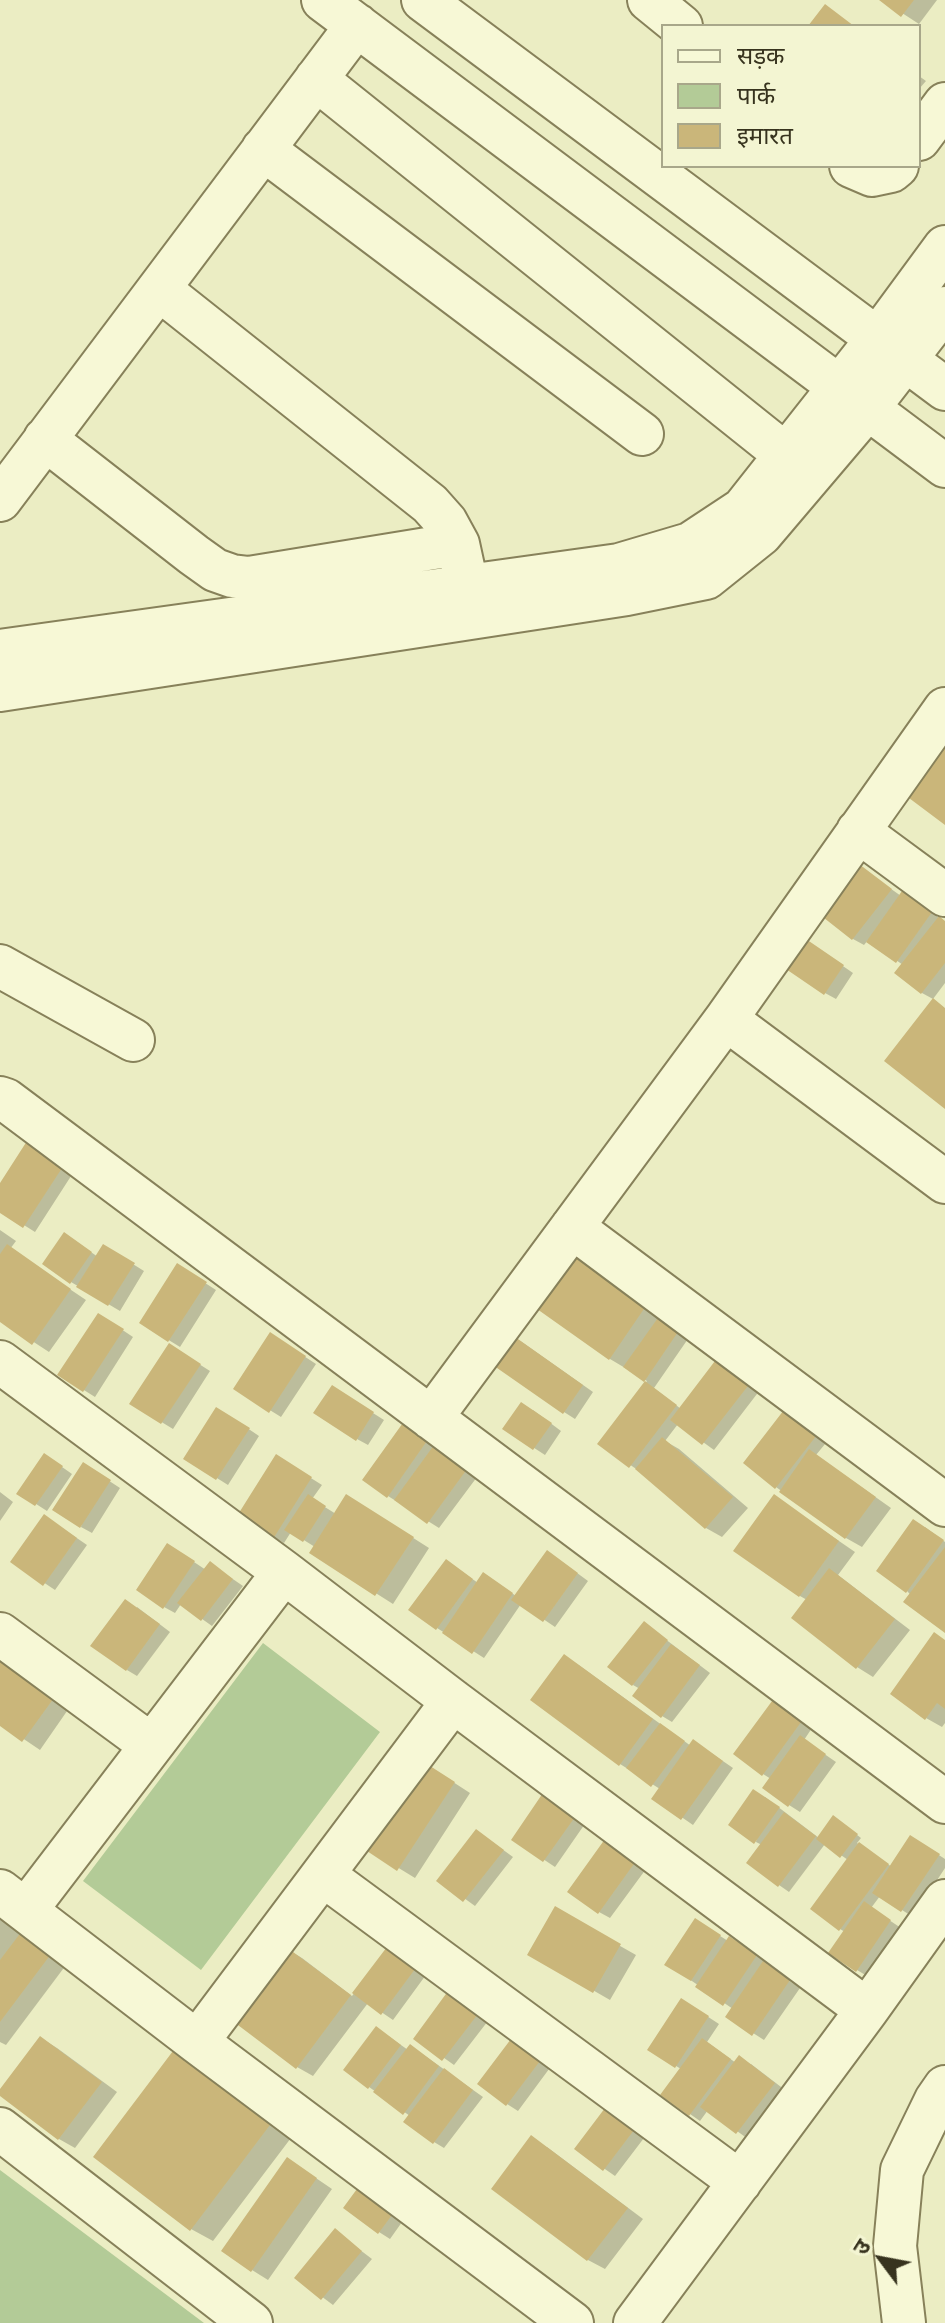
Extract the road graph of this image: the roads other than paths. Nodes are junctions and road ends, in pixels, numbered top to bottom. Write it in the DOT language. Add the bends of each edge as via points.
graph roads {
  1 [pos="323,0"];
  2 [pos="423,0"];
  3 [pos="649,0"];
  4 [pos="679,24"];
  5 [pos="357,25"];
  6 [pos="316,79"];
  7 [pos="945,104"];
  8 [pos="921,136"];
  9 [pos="263,149"];
  10 [pos="856,168"];
  11 [pos="895,168"];
  12 [pos="945,247"];
  13 [pos="159,289"];
  14 [pos="945,308"];
  15 [pos="892,349"];
  16 [pos="945,389"];
  17 [pos="854,397"];
  18 [pos="642,434"];
  19 [pos="45,439"];
  20 [pos="786,455"];
  21 [pos="945,466"];
  22 [pos="0,500"];
  23 [pos="458,544"];
  24 [pos="468,586"];
  25 [pos="0,651"];
  26 [pos="0,690"];
  27 [pos="945,709"];
  28 [pos="858,831"];
  29 [pos="945,895"];
  30 [pos="0,966"];
  31 [pos="726,1019"];
  32 [pos="133,1040"];
  33 [pos="0,1098"];
  34 [pos="945,1182"];
  35 [pos="572,1227"];
  36 [pos="0,1362"];
  37 [pos="431,1418"];
  38 [pos="945,1505"];
  39 [pos="284,1572"];
  40 [pos="0,1634"];
  41 [pos="453,1701"];
  42 [pos="151,1745"];
  43 [pos="945,1802"];
  44 [pos="323,1875"];
  45 [pos="13,1901"];
  46 [pos="945,1901"];
  47 [pos="867,2010"];
  48 [pos="197,2042"];
  49 [pos="945,2087"];
  50 [pos="0,2129"];
  51 [pos="740,2182"];
  52 [pos="251,2323"];
  53 [pos="572,2323"];
  54 [pos="635,2323"];
  55 [pos="904,2323"];
  1 -- 5 [label="street"];
  2 -- 15 [label="street"];
  3 -- 4 [label="street"];
  5 -- 6 [label="street"];
  5 -- 17 [label="street"];
  6 -- 9 [label="street"];
  6 -- 20 [label="street"];
  7 -- 8 [label="street"];
  9 -- 13 [label="street"];
  9 -- 18 [label="street"];
  10 -- 11 [label="street" via="872,175"];
  12 -- 15 [label="street"];
  13 -- 19 [label="street"];
  13 -- 23 [label="street" via="430,504"];
  14 -- 15 [label="street"];
  15 -- 16 [label="street"];
  15 -- 17 [label="street"];
  17 -- 20 [label="street"];
  17 -- 21 [label="street"];
  17 -- 26 [label="street" via="761,534 706,578"];
  19 -- 22 [label="street"];
  19 -- 23 [label="street" via="194,555 232,576 249,578"];
  20 -- 24 [label="street" via="743,509 690,544 619,565"];
  23 -- 24 [label="street"];
  24 -- 25 [label="street"];
  27 -- 28 [label="street"];
  28 -- 29 [label="street"];
  28 -- 31 [label="street"];
  30 -- 32 [label="street"];
  31 -- 34 [label="street"];
  31 -- 35 [label="street"];
  33 -- 37 [label="street"];
  35 -- 37 [label="street"];
  35 -- 38 [label="street"];
  36 -- 39 [label="street"];
  37 -- 43 [label="street"];
  39 -- 41 [label="street"];
  39 -- 42 [label="street"];
  40 -- 42 [label="street"];
  41 -- 44 [label="street"];
  41 -- 47 [label="street"];
  42 -- 45 [label="street"];
  44 -- 48 [label="street"];
  44 -- 51 [label="street"];
  45 -- 48 [label="street"];
  46 -- 47 [label="street"];
  47 -- 51 [label="street"];
  48 -- 53 [label="street"];
  49 -- 55 [label="street" via="902,2170 895,2246"];
  50 -- 52 [label="street"];
  51 -- 54 [label="street"];
}
